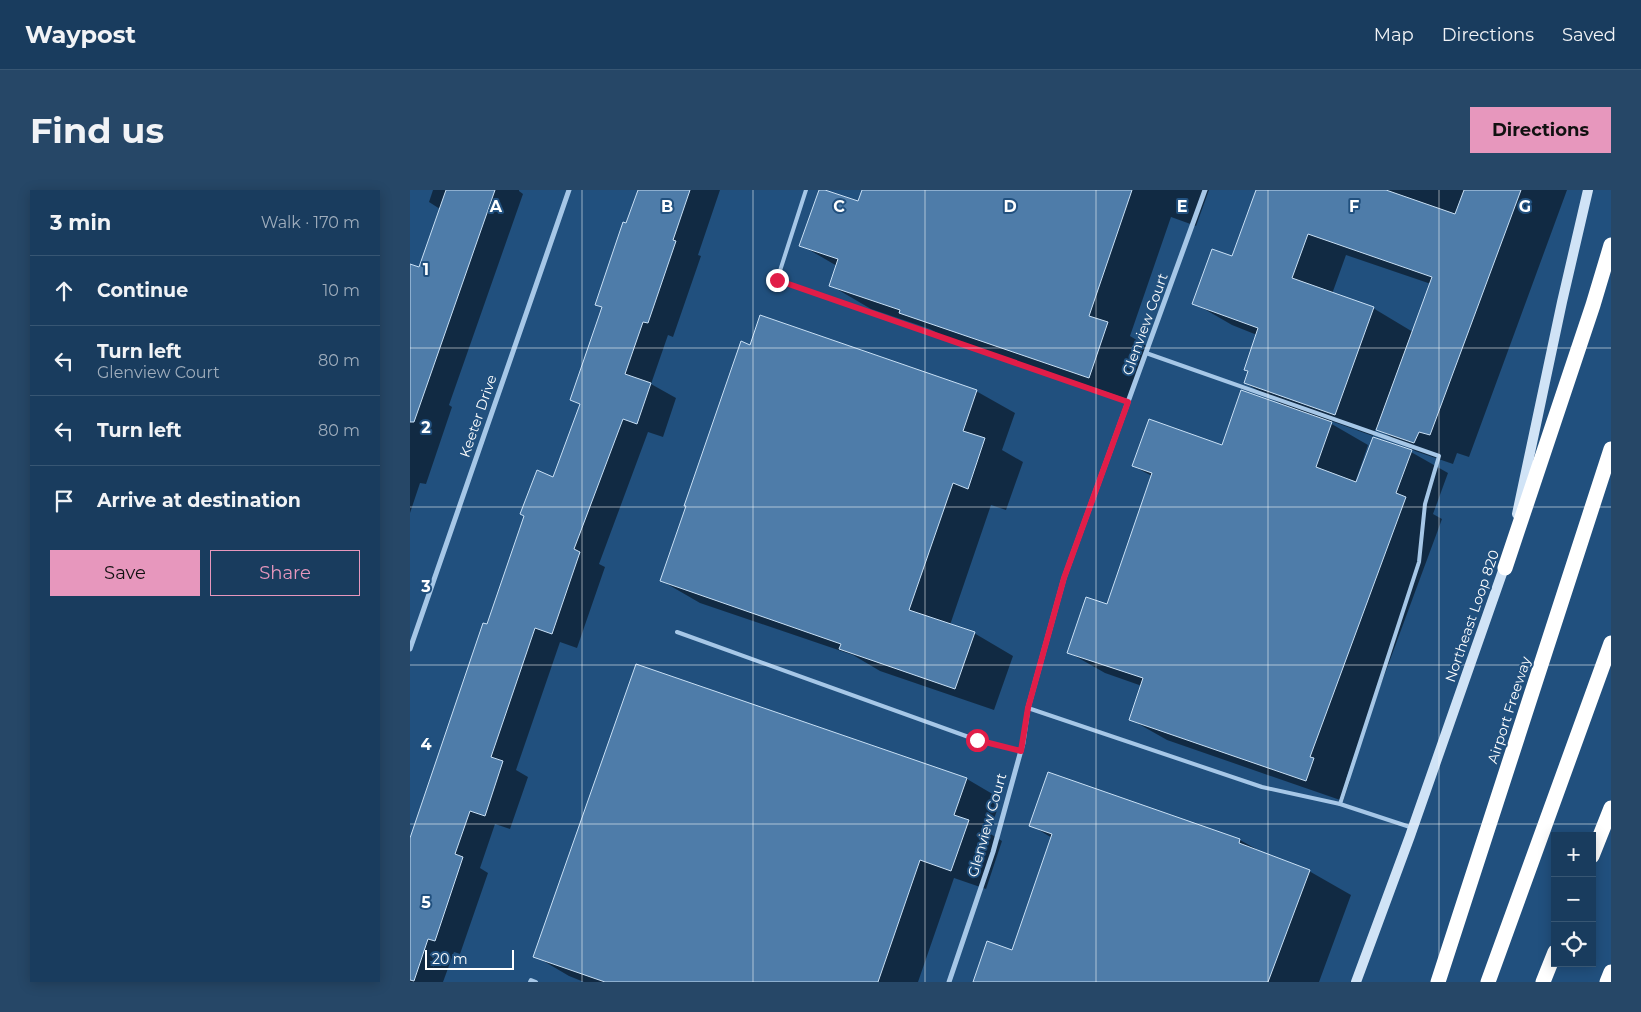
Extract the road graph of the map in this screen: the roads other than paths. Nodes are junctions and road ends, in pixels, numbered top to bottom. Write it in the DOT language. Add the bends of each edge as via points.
graph roads {
  1 [pos="569,190"];
  2 [pos="806,190"];
  3 [pos="1205,190"];
  4 [pos="1588,190"];
  5 [pos="1611,245"];
  6 [pos="1146,353"];
  7 [pos="1128,402"];
  8 [pos="1611,449"];
  9 [pos="1505,568"];
  10 [pos="677,632"];
  11 [pos="1611,643"];
  12 [pos="410,649"];
  13 [pos="1028,708"];
  14 [pos="1021,751"];
  15 [pos="1340,804"];
  16 [pos="1611,808"];
  17 [pos="1413,828"];
  18 [pos="1596,846"];
  19 [pos="1551,962"];
  20 [pos="1611,972"];
  21 [pos="530,982"];
  22 [pos="536,982"];
  23 [pos="949,982"];
  24 [pos="1356,982"];
  25 [pos="1438,982"];
  26 [pos="1488,982"];
  27 [pos="1543,982"];
  28 [pos="1607,982"];
  1 -- 12 [label="street, Keeter Drive"];
  2 -- 7 [label="lane" via="777,280"];
  3 -- 6 [label="street, Glenview Court"];
  4 -- 9 [label="main road, Northeast Loop 820"];
  5 -- 9 [label="highway"];
  6 -- 7 [label="street, Glenview Court"];
  6 -- 15 [label="lane" via="1439,456 1425,504 1419,562"];
  7 -- 13 [label="street, Glenview Court" via="1064,578"];
  8 -- 25 [label="highway, Airport Freeway"];
  9 -- 17 [label="main road, Northeast Loop 820"];
  10 -- 14 [label="lane" via="977,740"];
  11 -- 26 [label="highway"];
  13 -- 14 [label="street, Glenview Court"];
  13 -- 15 [label="lane" via="1262,787"];
  14 -- 23 [label="street, Glenview Court" via="993,852"];
  15 -- 17 [label="lane"];
  16 -- 18 [label="highway"];
  17 -- 24 [label="main road, Northeast Loop 820"];
  19 -- 27 [label="highway"];
  20 -- 28 [label="highway"];
  21 -- 22 [label="lane"];
}
